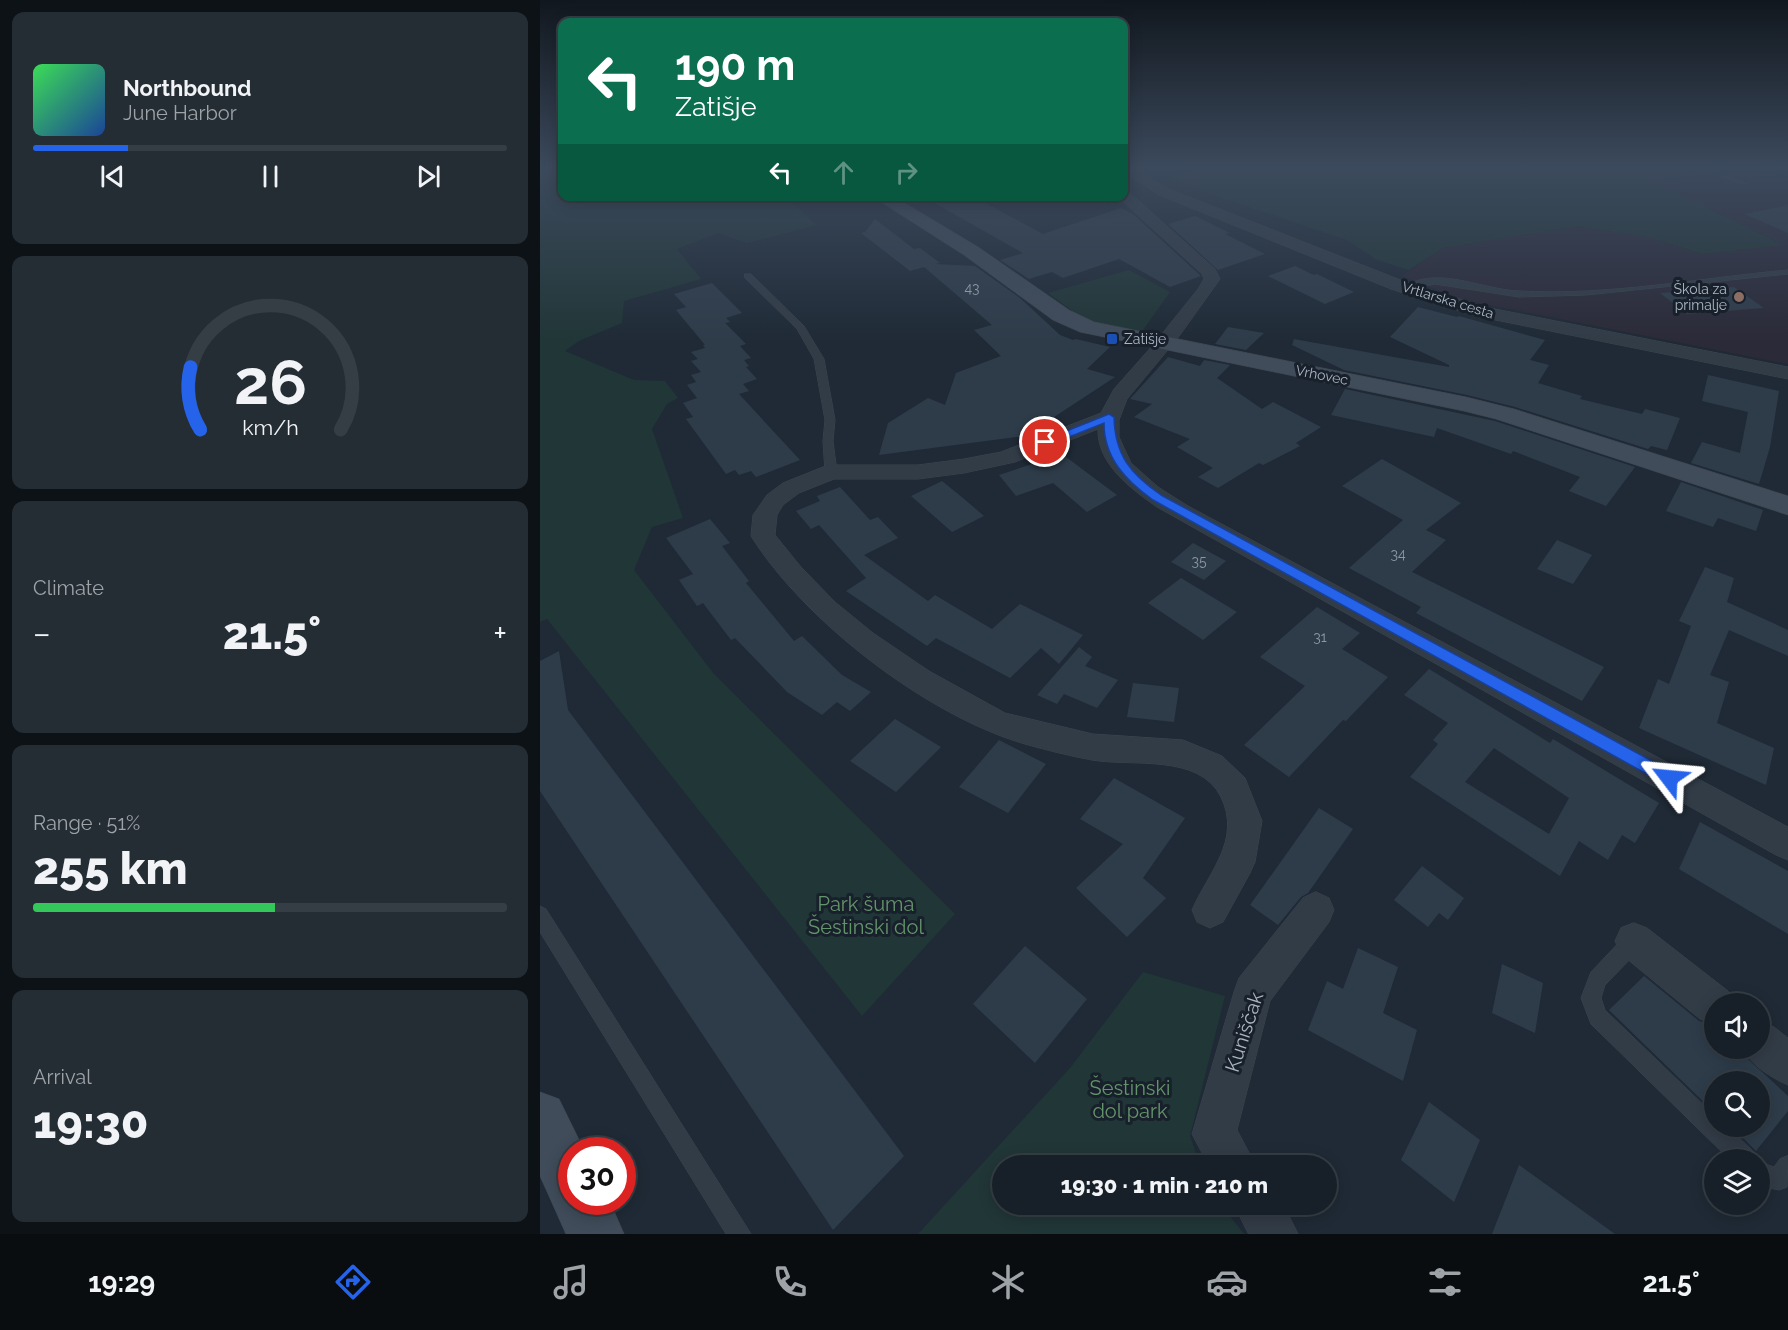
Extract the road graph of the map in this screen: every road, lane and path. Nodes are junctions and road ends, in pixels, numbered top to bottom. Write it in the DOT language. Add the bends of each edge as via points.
graph roads {
  1 [pos="931,227"];
  2 [pos="1159,227"];
  3 [pos="1252,227"];
  4 [pos="1787,273"];
  5 [pos="748,276"];
  6 [pos="1407,288"];
  7 [pos="1165,344"];
  8 [pos="1788,372"];
  9 [pos="1109,417"];
  10 [pos="831,472"];
  11 [pos="1788,506"];
  12 [pos="1788,844"];
  13 [pos="1210,910"];
  14 [pos="1316,910"];
  15 [pos="540,915"];
  16 [pos="1634,941"];
  17 [pos="1704,997"];
  18 [pos="1770,1049"];
  19 [pos="1788,1064"];
  20 [pos="540,1118"];
  21 [pos="1735,1149"];
  22 [pos="558,1155"];
  23 [pos="1226,1155"];
  24 [pos="1788,1167"];
  25 [pos="1770,1177"];
  26 [pos="586,1215"];
  27 [pos="1264,1215"];
  28 [pos="596,1234"];
  29 [pos="739,1234"];
  30 [pos="1275,1234"];
  1 -- 7 [label="street, Vrhovec" via="1075,322"];
  2 -- 7 [label="street" via="1212,279"];
  3 -- 6 [label="street, Vrtlarska cesta"];
  4 -- 6 [label="lane" via="1566,293 1502,293 1434,280"];
  5 -- 10 [label="lane" via="801,328 819,359 830,420"];
  6 -- 8 [label="street, Vrtlarska cesta" via="1482,312"];
  7 -- 9 [label="street" via="1116,401"];
  7 -- 11 [label="street, Vrhovec" via="1485,409"];
  9 -- 10 [label="street" via="1006,457 974,464 918,472"];
  9 -- 12 [label="street" via="1109,438 1120,464 1157,498"];
  10 -- 13 [label="street" via="791,488 775,500 765,515 763,536 826,609 863,640 919,679 995,722 1093,747 1183,753 1211,765 1234,788 1245,821 1238,862"];
  14 -- 23 [label="street, Kuniščak" via="1252,992 1214,1134"];
  15 -- 29 [label="lane"];
  16 -- 17 [label="street"];
  16 -- 21 [label="lane" via="1598,979 1591,998 1598,1017"];
  18 -- 19 [label="street"];
  20 -- 22 [label="street"];
  24 -- 25 [label="lane" via="1779,1179"];
  26 -- 28 [label="street"];
  27 -- 30 [label="street"];
}
